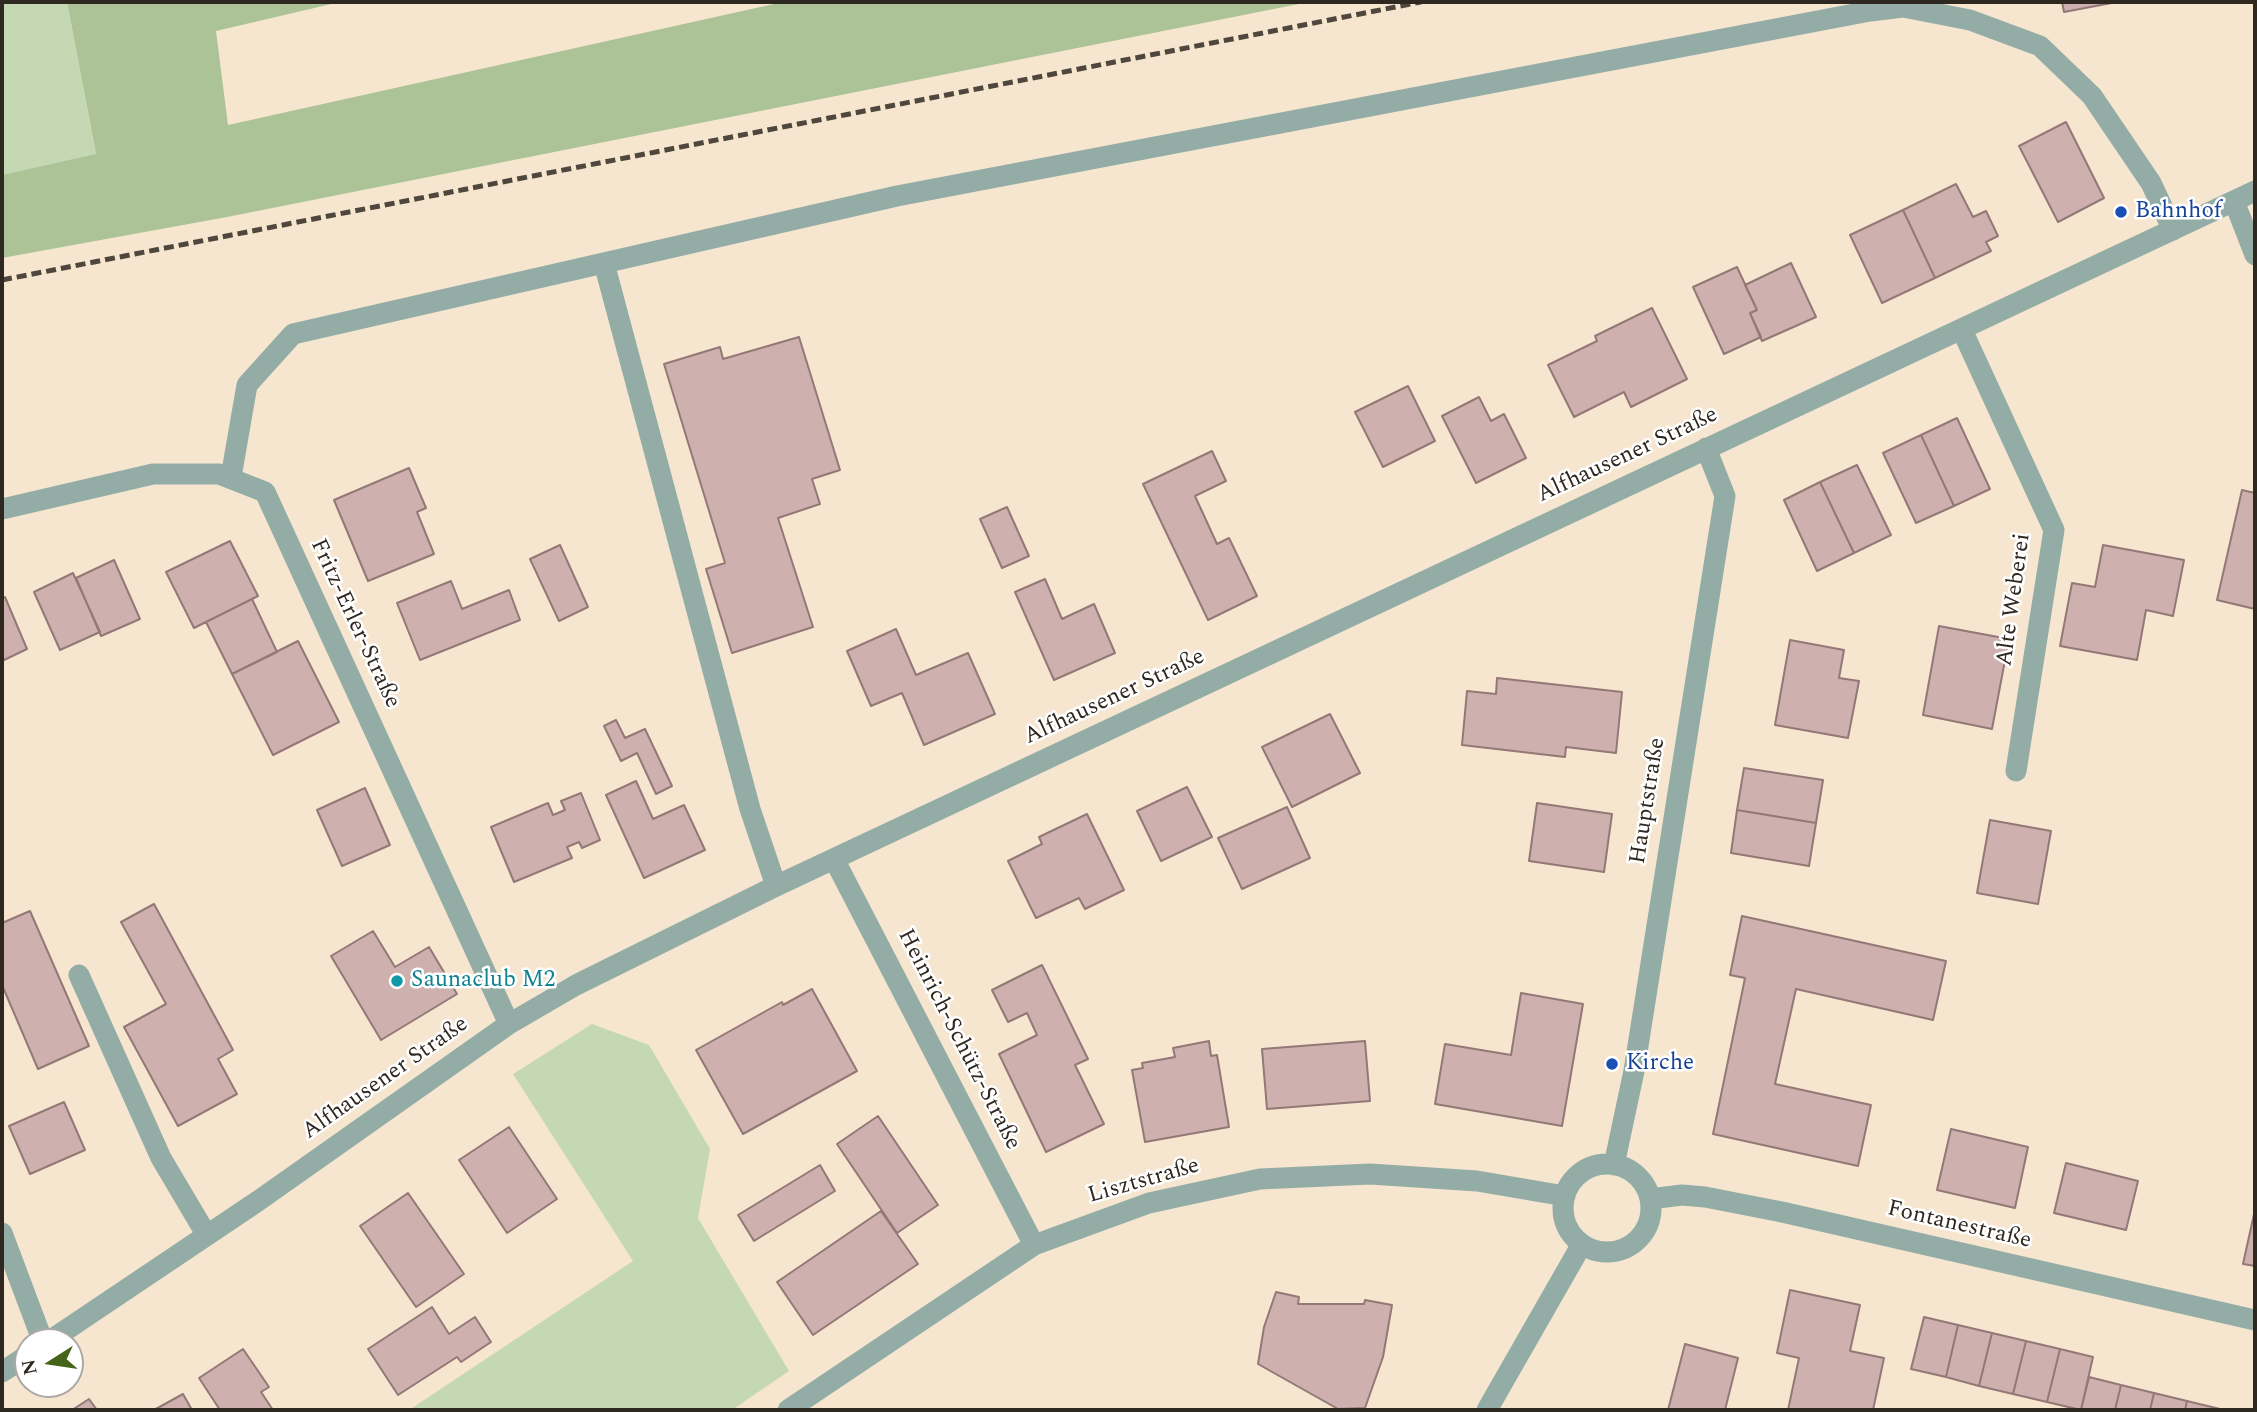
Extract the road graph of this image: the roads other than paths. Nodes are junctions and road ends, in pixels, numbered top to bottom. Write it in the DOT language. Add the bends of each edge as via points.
graph roads {
  1 [pos="2255,191"];
  2 [pos="2234,201"];
  3 [pos="2173,230"];
  4 [pos="2255,255"];
  5 [pos="604,263"];
  6 [pos="1962,330"];
  7 [pos="1706,448"];
  8 [pos="231,477"];
  9 [pos="2,509"];
  10 [pos="2017,771"];
  11 [pos="834,859"];
  12 [pos="776,886"];
  13 [pos="79,975"];
  14 [pos="509,1024"];
  15 [pos="1614,1165"];
  16 [pos="1565,1196"];
  17 [pos="1650,1199"];
  18 [pos="2,1233"];
  19 [pos="206,1234"];
  20 [pos="1582,1244"];
  21 [pos="1034,1245"];
  22 [pos="2255,1320"];
  23 [pos="39,1328"];
  24 [pos="66,1328"];
  25 [pos="788,1410"];
  26 [pos="1487,1410"];
  1 -- 2 [label="street, Alfhausener Straße"];
  2 -- 3 [label="street, Alfhausener Straße"];
  2 -- 4 [label="street"];
  3 -- 5 [label="street" via="2151,183 2092,96 2040,46 1970,20 1903,7 897,195"];
  3 -- 6 [label="street, Alfhausener Straße"];
  5 -- 8 [label="street" via="293,334 247,385"];
  5 -- 12 [label="street" via="746,796"];
  6 -- 7 [label="street, Alfhausener Straße"];
  6 -- 10 [label="street, Alte Weberei" via="2054,530"];
  7 -- 11 [label="street, Alfhausener Straße"];
  7 -- 15 [label="street, Hauptstraße" via="1725,496 1636,1058"];
  8 -- 9 [label="street, Fritz-Erler-Straße" via="153,474"];
  8 -- 14 [label="street, Fritz-Erler-Straße" via="265,492"];
  11 -- 12 [label="street, Alfhausener Straße"];
  11 -- 21 [label="street, Heinrich-Schütz-Straße"];
  12 -- 14 [label="street, Alfhausener Straße" via="576,985"];
  13 -- 19 [label="street" via="161,1158"];
  14 -- 19 [label="street, Alfhausener Straße"];
  15 -- 16 [label="street" via="1583,1170"];
  15 -- 17 [label="street" via="1637,1176"];
  16 -- 20 [label="street" via="1564,1220"];
  16 -- 21 [label="street, Lisztstraße" via="1477,1181 1370,1174 1261,1179 1149,1203"];
  17 -- 20 [label="street" via="1650,1217 1635,1242 1608,1252"];
  17 -- 22 [label="street, Fontanestraße" via="1682,1195 1756,1207"];
  18 -- 23 [label="street"];
  19 -- 24 [label="street, Alfhausener Straße"];
  20 -- 26 [label="street"];
  21 -- 25 [label="street, Lisztstraße"];
}
